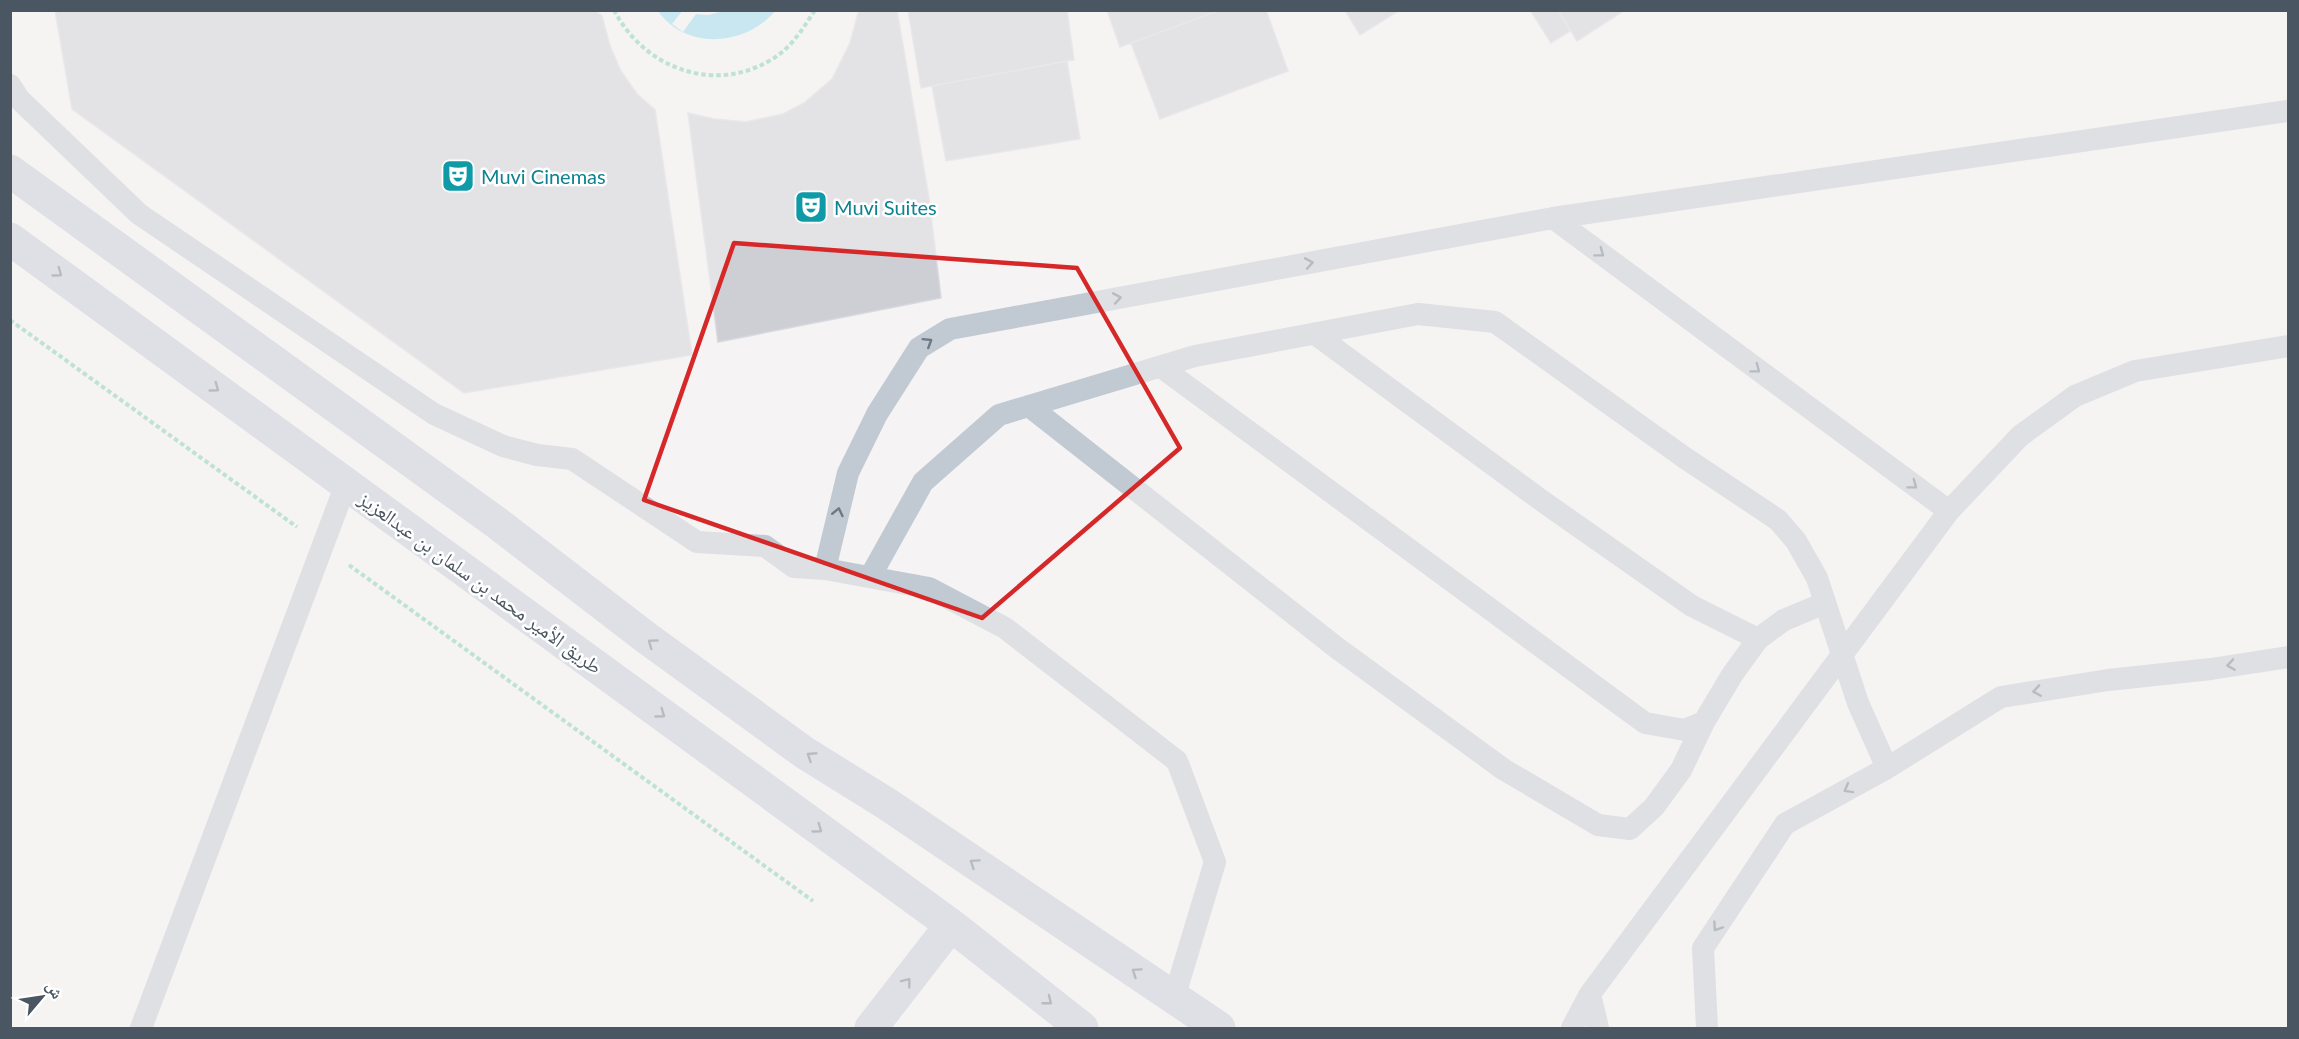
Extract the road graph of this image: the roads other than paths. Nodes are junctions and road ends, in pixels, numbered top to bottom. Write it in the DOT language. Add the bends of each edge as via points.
graph roads {
  1 [pos="10,84"];
  2 [pos="2289,111"];
  3 [pos="10,171"];
  4 [pos="1553,218"];
  5 [pos="10,238"];
  6 [pos="1315,334"];
  7 [pos="2289,346"];
  8 [pos="1161,367"];
  9 [pos="1029,406"];
  10 [pos="346,484"];
  11 [pos="1949,512"];
  12 [pos="825,569"];
  13 [pos="870,577"];
  14 [pos="1825,603"];
  15 [pos="1758,639"];
  16 [pos="1842,656"];
  17 [pos="2289,657"];
  18 [pos="1704,722"];
  19 [pos="1887,768"];
  20 [pos="951,925"];
  21 [pos="1590,994"];
  22 [pos="1174,998"];
  23 [pos="141,1029"];
  24 [pos="871,1029"];
  25 [pos="1082,1029"];
  26 [pos="1219,1029"];
  27 [pos="1572,1029"];
  28 [pos="1598,1029"];
  29 [pos="1707,1029"];
  1 -- 12 [label="lane" via="19,99 139,214 434,414 503,446 572,459 698,542 765,546 794,567"];
  2 -- 4 [label="lane"];
  22 -- 3 [label="street, one-way" via="805,753 487,516"];
  4 -- 11 [label="lane, one-way"];
  12 -- 4 [label="lane, one-way" via="848,473 877,414 919,348 950,329"];
  5 -- 10 [label="street, طريق الأمير محمد بن سلمان بن عبدالعزيز, one-way"];
  6 -- 8 [label="lane" via="1195,356"];
  6 -- 14 [label="lane" via="1418,314 1495,322 1778,520 1796,541 1817,578"];
  6 -- 15 [label="lane" via="1692,606"];
  7 -- 11 [label="lane" via="2135,371 2075,396 2020,436"];
  8 -- 9 [label="lane"];
  8 -- 18 [label="lane" via="1645,723 1685,730"];
  9 -- 13 [label="lane" via="999,415 923,482"];
  9 -- 18 [label="lane" via="1346,654 1503,769 1598,825 1630,829 1654,807 1681,770"];
  10 -- 20 [label="street, طريق الأمير محمد بن سلمان بن عبدالعزيز, one-way"];
  10 -- 23 [label="lane"];
  11 -- 16 [label="lane"];
  12 -- 13 [label="lane"];
  13 -- 22 [label="lane" via="929,588 1005,628 1177,761 1215,862"];
  14 -- 15 [label="lane" via="1784,620"];
  14 -- 16 [label="lane"];
  15 -- 18 [label="lane"];
  16 -- 19 [label="lane"];
  16 -- 21 [label="lane"];
  17 -- 19 [label="lane, one-way" via="2001,697"];
  19 -- 29 [label="lane, one-way" via="1785,824 1703,948"];
  24 -- 20 [label="street, one-way"];
  20 -- 25 [label="street, طريق الأمير محمد بن سلمان بن عبدالعزيز, one-way"];
  21 -- 27 [label="lane"];
  21 -- 28 [label="lane"];
  22 -- 26 [label="street"];
}
